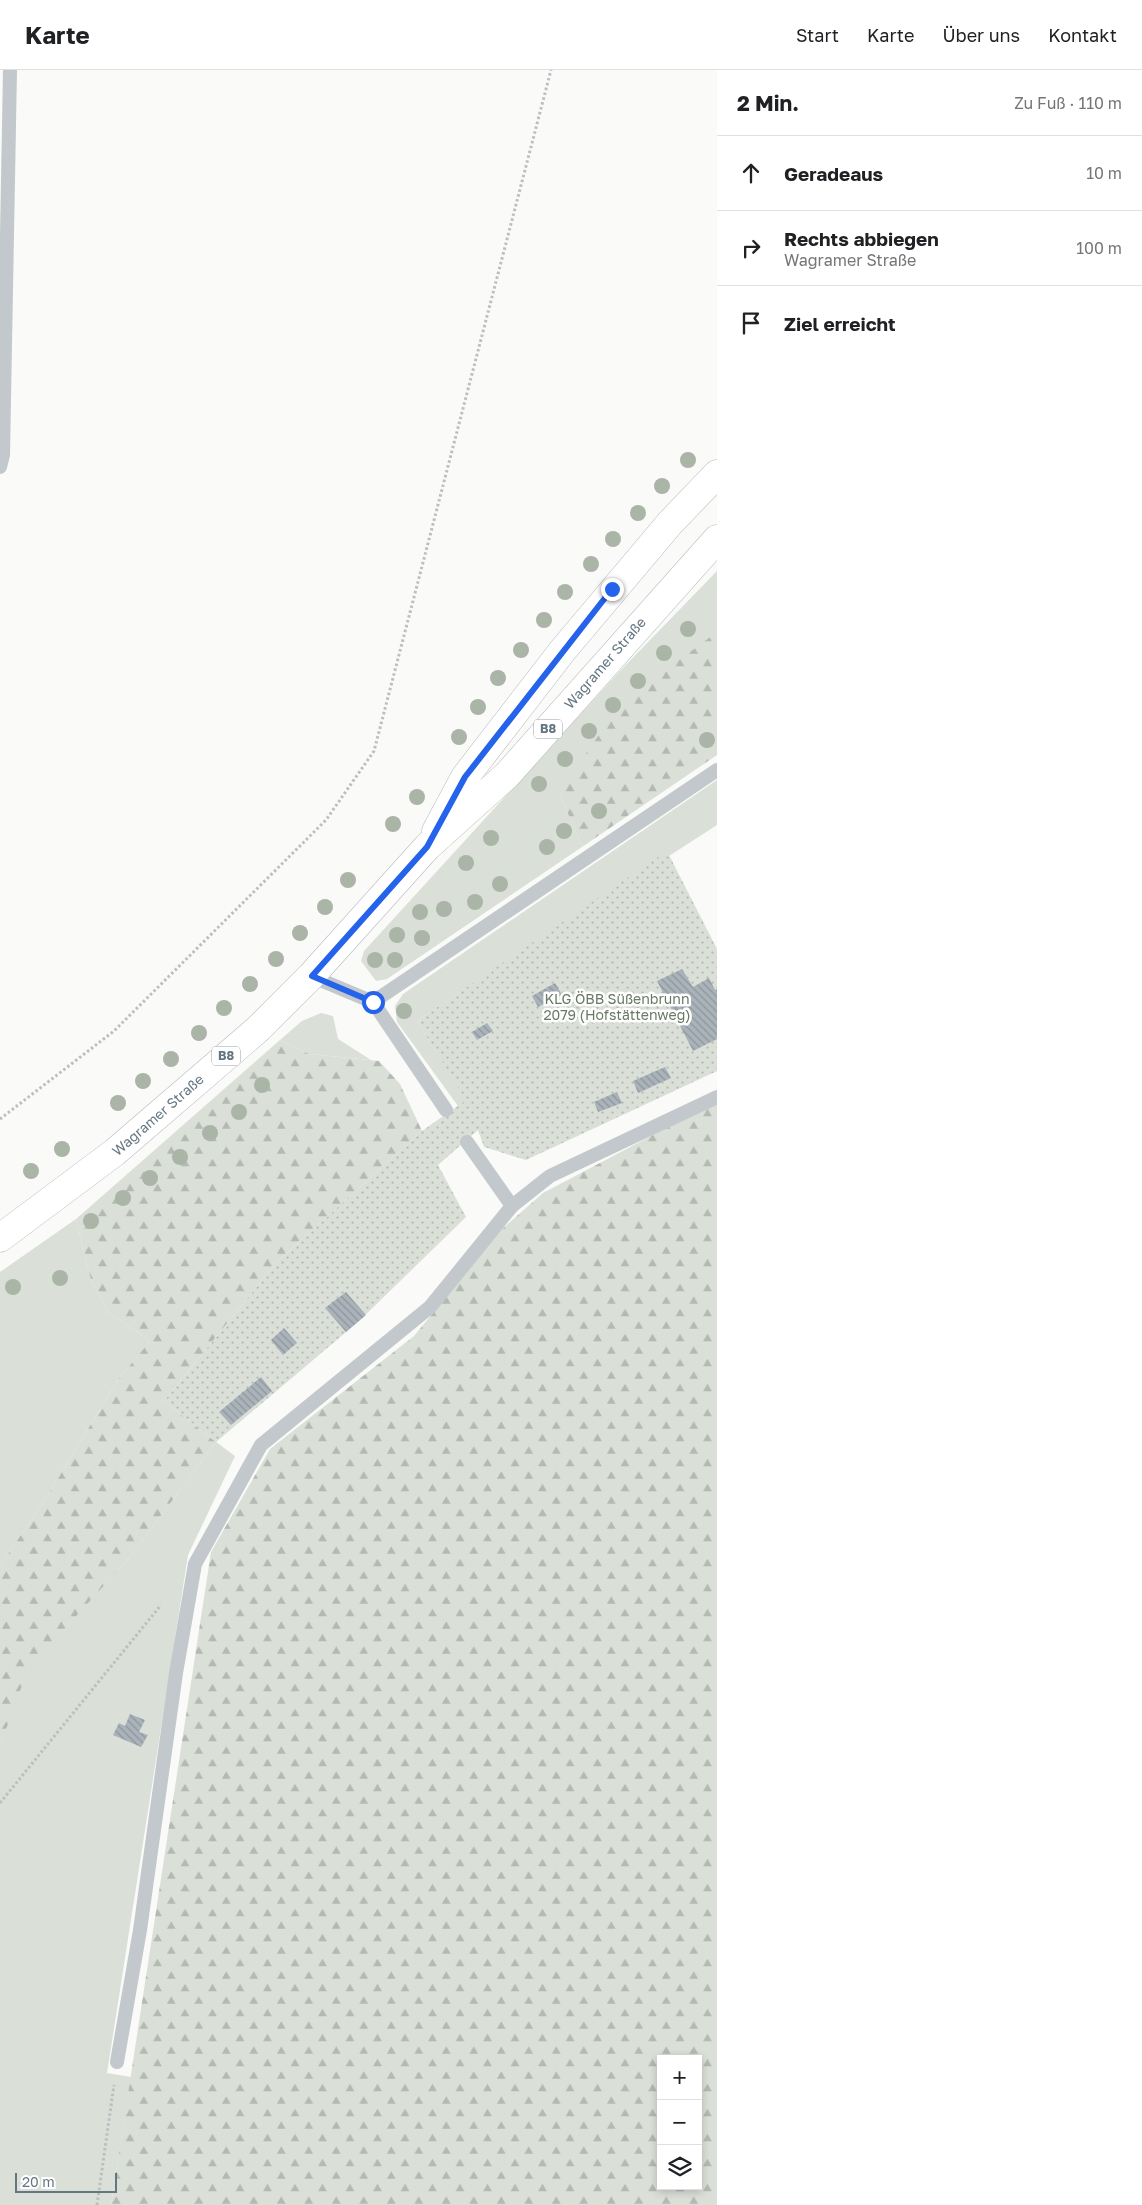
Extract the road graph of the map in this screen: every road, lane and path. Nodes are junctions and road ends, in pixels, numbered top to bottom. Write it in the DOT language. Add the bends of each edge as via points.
graph roads {
  1 [pos="10,70"];
  2 [pos="552,70"];
  3 [pos="0,466"];
  4 [pos="717,474"];
  5 [pos="717,539"];
  6 [pos="717,770"];
  7 [pos="427,847"];
  8 [pos="312,976"];
  9 [pos="373,1002"];
  10 [pos="717,1098"];
  11 [pos="446,1110"];
  12 [pos="0,1119"];
  13 [pos="467,1142"];
  14 [pos="512,1206"];
  15 [pos="0,1238"];
  16 [pos="163,1602"];
  17 [pos="0,1803"];
  18 [pos="117,2062"];
  19 [pos="97,2205"];
  1 -- 3 [label="lane" via="3,455"];
  2 -- 12 [label="path" via="374,750 326,820 114,1031"];
  4 -- 7 [label="main road, Wagramer Straße / B8" via="670,523 563,650 465,777"];
  5 -- 7 [label="main road, Wagramer Straße / B8" via="507,775"];
  6 -- 9 [label="lane"];
  7 -- 8 [label="main road, Wagramer Straße / B8"];
  8 -- 9 [label="lane"];
  8 -- 15 [label="main road, Wagramer Straße / B8" via="258,1029 115,1152"];
  9 -- 11 [label="lane"];
  10 -- 14 [label="lane" via="550,1176"];
  13 -- 14 [label="lane"];
  14 -- 18 [label="lane" via="430,1307 261,1445 194,1564 140,1930"];
  16 -- 17 [label="path"];
  18 -- 19 [label="path"];
}
